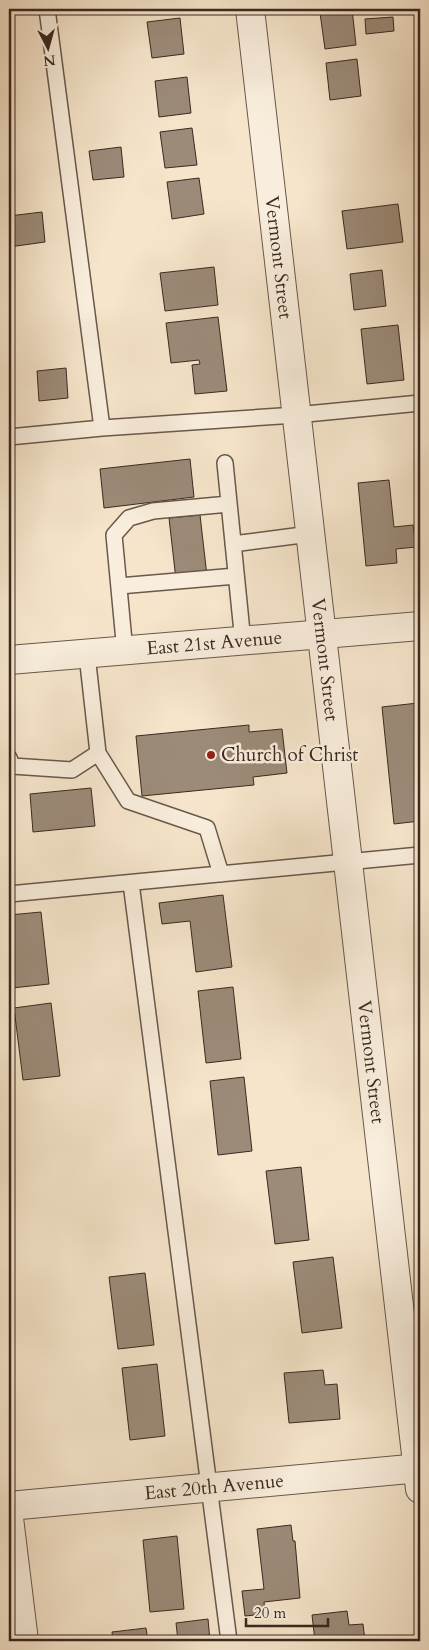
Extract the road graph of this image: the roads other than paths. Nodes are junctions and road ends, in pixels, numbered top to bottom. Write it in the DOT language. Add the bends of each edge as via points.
graph roads {
  1 [pos="47,9"];
  2 [pos="250,9"];
  3 [pos="420,403"];
  4 [pos="296,415"];
  5 [pos="102,428"];
  6 [pos="9,437"];
  7 [pos="225,463"];
  8 [pos="229,504"];
  9 [pos="310,534"];
  10 [pos="233,544"];
  11 [pos="236,576"];
  12 [pos="119,586"];
  13 [pos="420,626"];
  14 [pos="322,635"];
  15 [pos="243,642"];
  16 [pos="125,652"];
  17 [pos="87,655"];
  18 [pos="9,660"];
  19 [pos="98,754"];
  20 [pos="9,758"];
  21 [pos="420,855"];
  22 [pos="348,862"];
  23 [pos="221,874"];
  24 [pos="131,883"];
  25 [pos="9,894"];
  26 [pos="419,1475"];
  27 [pos="209,1487"];
  28 [pos="9,1506"];
  29 [pos="9,1518"];
  30 [pos="24,1641"];
  31 [pos="230,1641"];
  1 -- 5 [label="lane"];
  2 -- 4 [label="street, Vermont Street"];
  3 -- 4 [label="lane"];
  4 -- 5 [label="lane"];
  4 -- 9 [label="street, Vermont Street"];
  5 -- 6 [label="lane"];
  7 -- 8 [label="lane"];
  8 -- 10 [label="lane"];
  8 -- 12 [label="lane" via="153,511 129,518 114,535"];
  9 -- 10 [label="lane"];
  9 -- 14 [label="street, Vermont Street"];
  10 -- 11 [label="lane"];
  11 -- 12 [label="lane"];
  11 -- 15 [label="lane"];
  12 -- 16 [label="lane"];
  13 -- 14 [label="street, East 21st Avenue"];
  14 -- 15 [label="street, East 21st Avenue"];
  14 -- 22 [label="street, Vermont Street"];
  15 -- 16 [label="street, East 21st Avenue"];
  16 -- 17 [label="street, East 21st Avenue"];
  17 -- 18 [label="street, East 21st Avenue"];
  17 -- 19 [label="lane"];
  19 -- 20 [label="lane" via="72,770 12,766"];
  19 -- 23 [label="lane" via="128,801 207,828"];
  21 -- 22 [label="lane"];
  22 -- 23 [label="lane"];
  22 -- 26 [label="street, Vermont Street"];
  23 -- 24 [label="lane"];
  24 -- 25 [label="lane"];
  24 -- 27 [label="lane"];
  26 -- 27 [label="street, East 20th Avenue"];
  27 -- 28 [label="street, East 20th Avenue"];
  27 -- 31 [label="lane"];
  29 -- 30 [label="street"];
}
